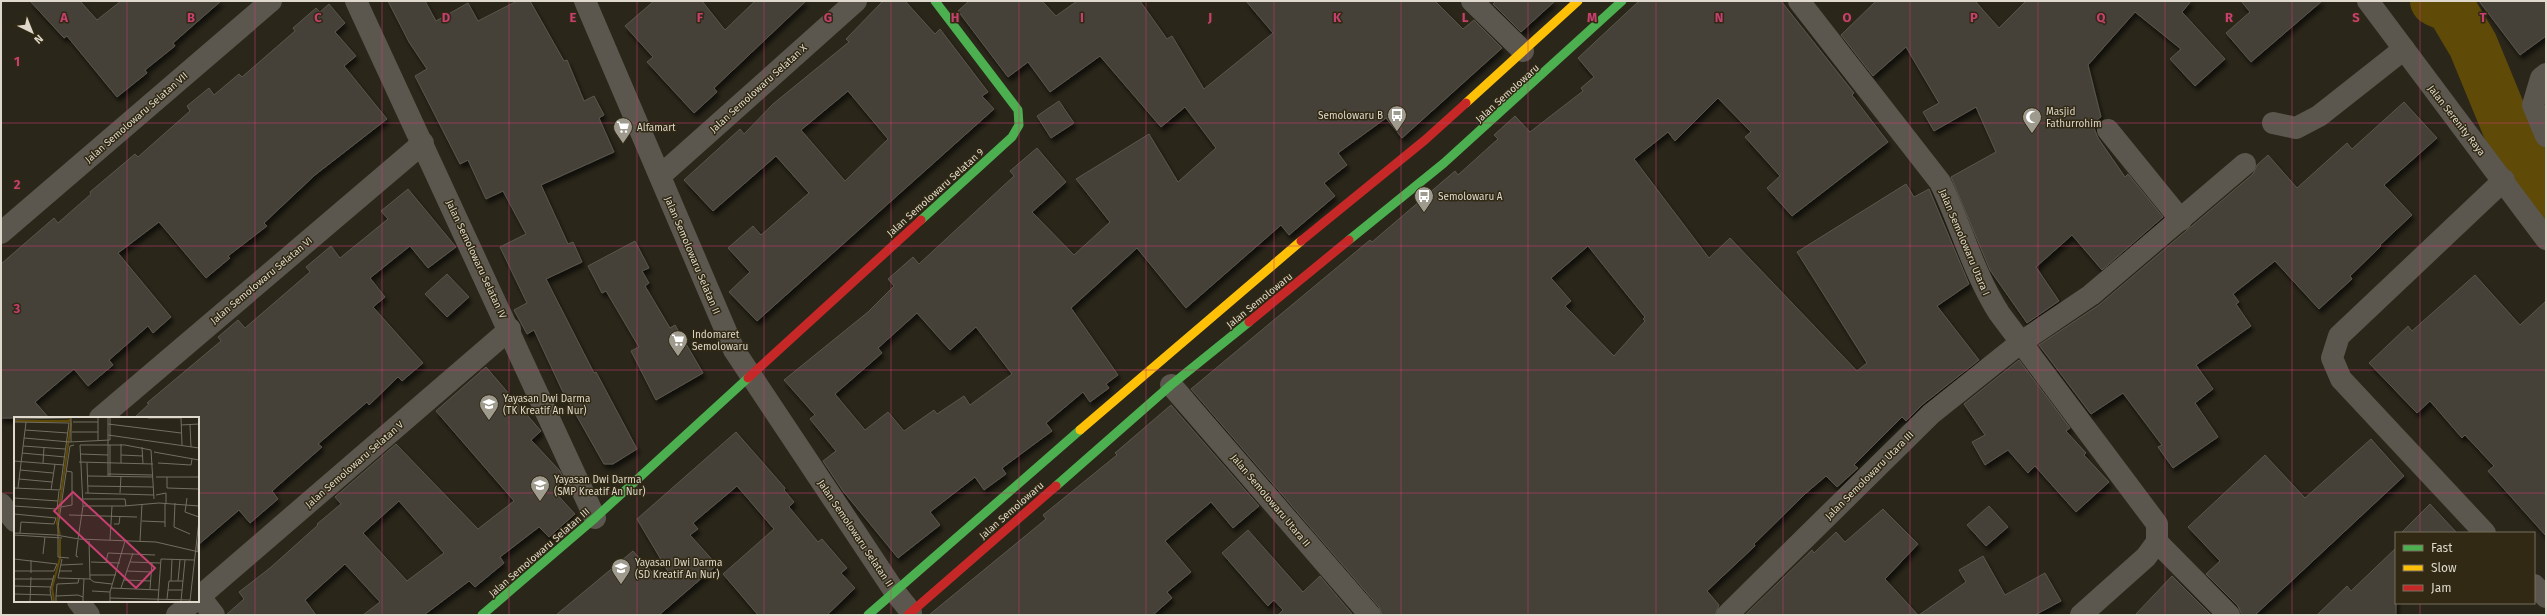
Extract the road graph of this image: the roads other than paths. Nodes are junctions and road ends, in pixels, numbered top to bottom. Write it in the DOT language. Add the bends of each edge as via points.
graph roads {
  1 [pos="271,1"];
  2 [pos="356,1"];
  3 [pos="585,1"];
  4 [pos="856,1"];
  5 [pos="935,1"];
  6 [pos="1472,1"];
  7 [pos="1578,1"];
  8 [pos="1622,1"];
  9 [pos="1799,1"];
  10 [pos="2368,1"];
  11 [pos="2404,49"];
  12 [pos="1523,51"];
  13 [pos="2546,74"];
  14 [pos="2273,123"];
  15 [pos="2108,130"];
  16 [pos="2546,136"];
  17 [pos="423,143"];
  18 [pos="2245,164"];
  19 [pos="660,176"];
  20 [pos="2504,180"];
  21 [pos="2181,220"];
  22 [pos="1,233"];
  23 [pos="2546,239"];
  24 [pos="510,329"];
  25 [pos="2020,343"];
  26 [pos="751,376"];
  27 [pos="1171,385"];
  28 [pos="101,417"];
  29 [pos="14,491"];
  30 [pos="1,503"];
  31 [pos="595,518"];
  32 [pos="14,520"];
  33 [pos="2485,532"];
  34 [pos="2157,533"];
  35 [pos="2535,586"];
  36 [pos="895,592"];
  37 [pos="199,596"];
  38 [pos="2546,597"];
  39 [pos="199,600"];
  40 [pos="79,602"];
  41 [pos="192,602"];
  42 [pos="910,613"];
  43 [pos="89,615"];
  44 [pos="177,615"];
  45 [pos="214,615"];
  46 [pos="482,615"];
  47 [pos="868,615"];
  48 [pos="1370,615"];
  49 [pos="1727,615"];
  50 [pos="2081,615"];
  51 [pos="2229,615"];
  1 -- 22 [label="street, Jalan Semolowaru Selatan VII"];
  2 -- 17 [label="street, Jalan Semolowaru Selatan IV"];
  3 -- 19 [label="street, Jalan Semolowaru Selatan II"];
  4 -- 19 [label="street, Jalan Semolowaru Selatan X"];
  5 -- 26 [label="main road, Jalan Semolowaru Selatan 9" via="1018,110 1019,125 1012,137"];
  6 -- 12 [label="street"];
  7 -- 12 [label="main road, Jalan Semolowaru"];
  8 -- 27 [label="main road, Jalan Semolowaru" via="1442,161"];
  9 -- 25 [label="street, Jalan Semolowaru Utara I" via="1940,182 1956,215 1985,292"];
  10 -- 11 [label="street, Jalan Serenity Raya"];
  11 -- 14 [label="street" via="2319,116 2296,128"];
  11 -- 20 [label="street, Jalan Serenity Raya" via="2449,112"];
  12 -- 36 [label="main road, Jalan Semolowaru" via="1428,143 1346,203"];
  13 -- 16 [label="street" via="2541,78 2533,105"];
  15 -- 21 [label="street"];
  17 -- 24 [label="street, Jalan Semolowaru Selatan IV"];
  17 -- 28 [label="street, Jalan Semolowaru Selatan VI"];
  18 -- 21 [label="street, Jalan Semolowaru Utara III"];
  19 -- 26 [label="street, Jalan Semolowaru Selatan II" via="723,327"];
  20 -- 23 [label="street, Jalan Serenity Raya"];
  20 -- 33 [label="street" via="2339,336 2332,358 2341,379"];
  21 -- 25 [label="street, Jalan Semolowaru Utara III" via="2091,295"];
  24 -- 31 [label="street, Jalan Semolowaru Selatan IV"];
  24 -- 37 [label="street, Jalan Semolowaru Selatan V"];
  25 -- 34 [label="street, Jalan Semolowaru Utara I"];
  25 -- 49 [label="street, Jalan Semolowaru Utara III" via="1931,414"];
  26 -- 31 [label="main road, Jalan Semolowaru Selatan III"];
  26 -- 36 [label="street, Jalan Semolowaru Selatan II"];
  27 -- 42 [label="main road, Jalan Semolowaru"];
  27 -- 48 [label="street, Jalan Semolowaru Utara II"];
  29 -- 30 [label="street"];
  30 -- 32 [label="street"];
  31 -- 46 [label="main road, Jalan Semolowaru Selatan III"];
  34 -- 50 [label="street" via="2146,557"];
  34 -- 51 [label="street, Jalan Semolowaru Utara I"];
  35 -- 38 [label="street"];
  36 -- 42 [label="street, Jalan Semolowaru Selatan II"];
  36 -- 47 [label="main road, Jalan Semolowaru"];
  39 -- 45 [label="street"];
  40 -- 43 [label="street"];
  41 -- 44 [label="street, Jalan Semolowaru Selatan V"];
}
